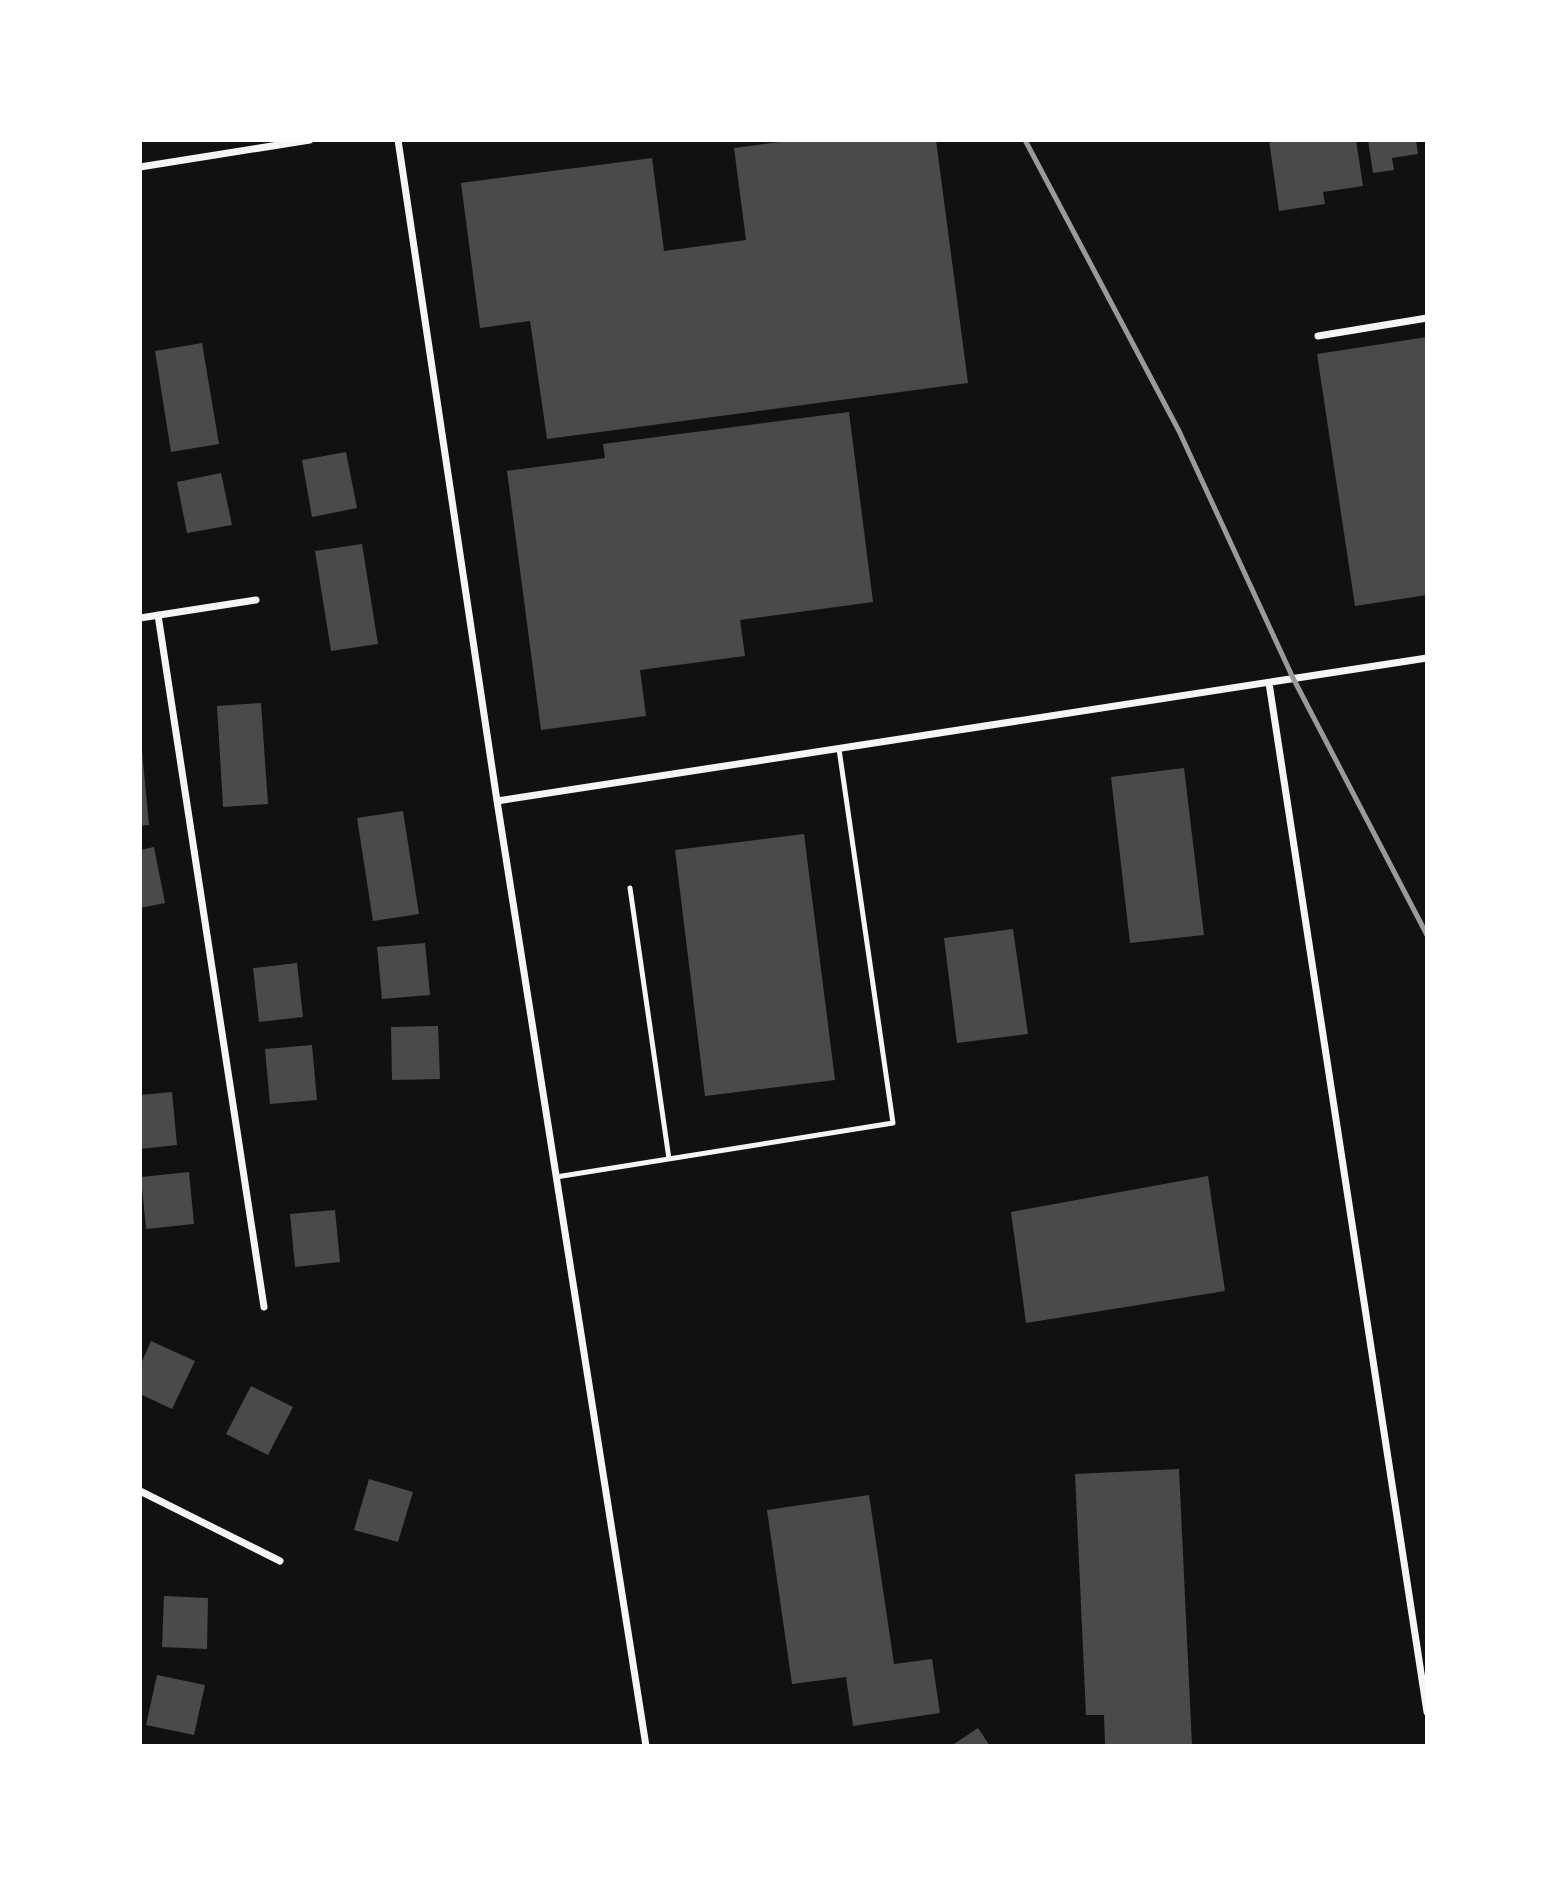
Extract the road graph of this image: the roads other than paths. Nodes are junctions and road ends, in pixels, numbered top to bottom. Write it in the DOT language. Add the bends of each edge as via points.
graph roads {
  1 [pos="310,140"];
  2 [pos="398,140"];
  3 [pos="140,167"];
  4 [pos="1427,318"];
  5 [pos="1318,336"];
  6 [pos="256,600"];
  7 [pos="158,615"];
  8 [pos="140,618"];
  9 [pos="1427,658"];
  10 [pos="1269,683"];
  11 [pos="839,749"];
  12 [pos="497,801"];
  13 [pos="630,888"];
  14 [pos="669,1159"];
  15 [pos="556,1177"];
  16 [pos="264,1307"];
  17 [pos="140,1491"];
  18 [pos="280,1561"];
  19 [pos="1427,1712"];
  20 [pos="646,1746"];
  1 -- 3 [label="street"];
  2 -- 12 [label="street"];
  4 -- 5 [label="street"];
  6 -- 7 [label="street"];
  7 -- 8 [label="street"];
  7 -- 16 [label="street"];
  9 -- 10 [label="street"];
  10 -- 11 [label="street"];
  10 -- 19 [label="street"];
  11 -- 12 [label="street"];
  11 -- 14 [label="lane" via="893,1123"];
  12 -- 15 [label="street"];
  13 -- 14 [label="lane"];
  14 -- 15 [label="lane"];
  15 -- 20 [label="street"];
  17 -- 18 [label="street"];
}
